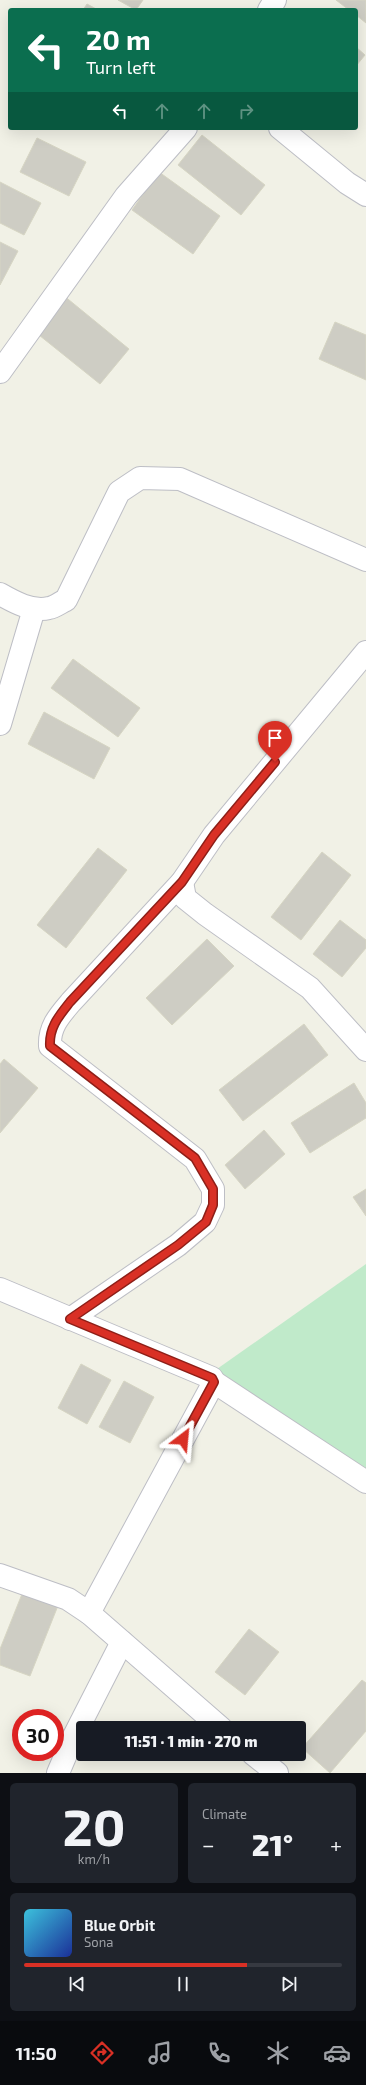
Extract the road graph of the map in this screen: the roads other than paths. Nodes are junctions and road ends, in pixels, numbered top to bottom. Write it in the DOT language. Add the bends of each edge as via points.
graph roads {
  1 [pos="184,130"];
  2 [pos="282,130"];
  3 [pos="366,195"];
  4 [pos="0,372"];
  5 [pos="366,560"];
  6 [pos="0,594"];
  7 [pos="34,609"];
  8 [pos="366,652"];
  9 [pos="0,724"];
  10 [pos="182,882"];
  11 [pos="366,1050"];
  12 [pos="0,1289"];
  13 [pos="70,1319"];
  14 [pos="214,1382"];
  15 [pos="366,1482"];
  16 [pos="0,1575"];
  17 [pos="89,1613"];
  18 [pos="122,1642"];
  19 [pos="213,1721"];
  20 [pos="262,1761"];
  21 [pos="58,1773"];
  22 [pos="277,1773"];
  1 -- 4 [label="street" via="126,196"];
  2 -- 3 [label="street" via="347,183"];
  5 -- 7 [label="street" via="180,479 140,478 119,492 66,600 50,608"];
  6 -- 7 [label="street"];
  7 -- 9 [label="street"];
  8 -- 10 [label="street" via="214,835"];
  10 -- 11 [label="street" via="185,898 310,988"];
  10 -- 13 [label="street" via="70,1002 54,1022 49,1035 50,1046 195,1158 213,1189 213,1205 206,1222 178,1245"];
  12 -- 13 [label="street"];
  13 -- 14 [label="street" via="212,1378"];
  14 -- 15 [label="street"];
  14 -- 17 [label="street"];
  16 -- 17 [label="street" via="68,1599"];
  17 -- 18 [label="street"];
  18 -- 19 [label="street"];
  18 -- 21 [label="street"];
  20 -- 22 [label="street"];
}
